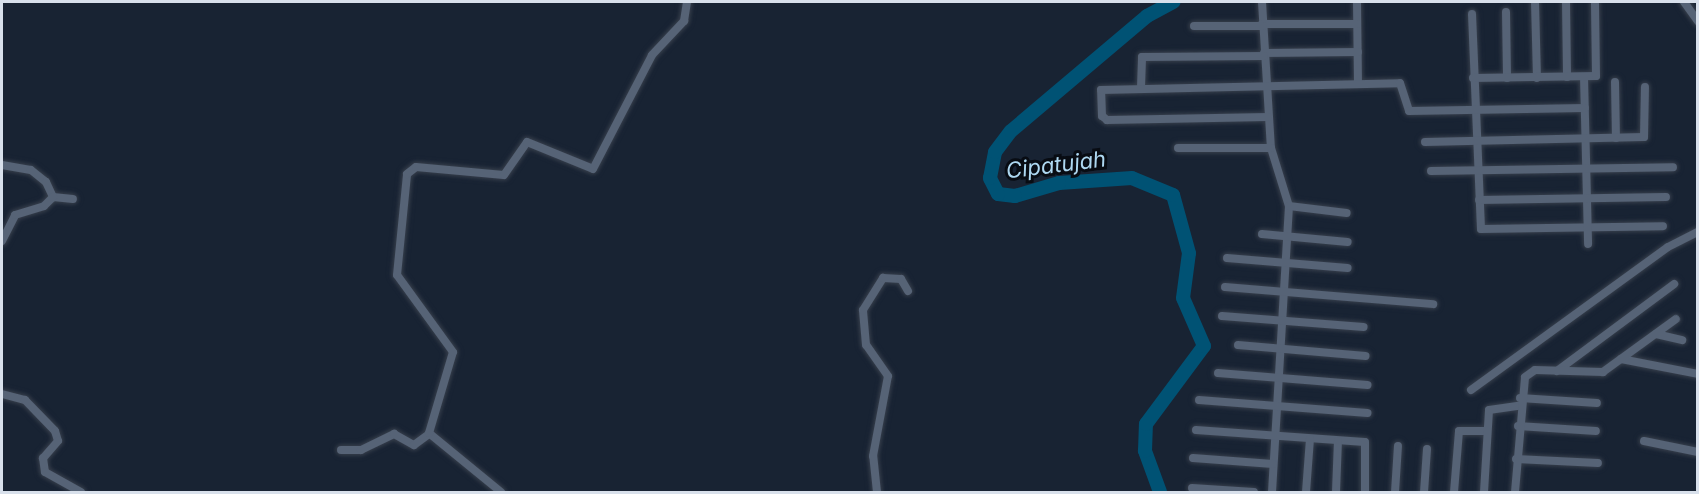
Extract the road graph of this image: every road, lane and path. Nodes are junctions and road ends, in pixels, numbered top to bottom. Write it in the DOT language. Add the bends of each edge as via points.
graph roads {
  1 [pos="687,2"];
  2 [pos="1262,2"];
  3 [pos="1357,2"];
  4 [pos="1535,2"];
  5 [pos="1566,2"];
  6 [pos="1595,2"];
  7 [pos="1684,2"];
  8 [pos="1506,12"];
  9 [pos="1472,14"];
  10 [pos="1698,21"];
  11 [pos="1357,24"];
  12 [pos="1262,25"];
  13 [pos="1194,26"];
  14 [pos="1358,52"];
  15 [pos="1264,55"];
  16 [pos="1567,77"];
  17 [pos="1584,77"];
  18 [pos="1473,78"];
  19 [pos="1507,78"];
  20 [pos="1537,78"];
  21 [pos="1615,82"];
  22 [pos="1358,83"];
  23 [pos="1266,85"];
  24 [pos="1142,87"];
  25 [pos="1645,87"];
  26 [pos="1585,108"];
  27 [pos="1478,110"];
  28 [pos="1268,117"];
  29 [pos="1586,138"];
  30 [pos="1616,138"];
  31 [pos="1478,141"];
  32 [pos="1425,142"];
  33 [pos="1178,148"];
  34 [pos="1271,148"];
  35 [pos="2,165"];
  36 [pos="1673,167"];
  37 [pos="1586,169"];
  38 [pos="1479,170"];
  39 [pos="1431,171"];
  40 [pos="53,197"];
  41 [pos="1666,197"];
  42 [pos="1587,198"];
  43 [pos="73,199"];
  44 [pos="1479,200"];
  45 [pos="1289,206"];
  46 [pos="1347,213"];
  47 [pos="1663,226"];
  48 [pos="1588,227"];
  49 [pos="1698,232"];
  50 [pos="1262,234"];
  51 [pos="1287,236"];
  52 [pos="2,241"];
  53 [pos="1348,242"];
  54 [pos="1588,244"];
  55 [pos="1227,258"];
  56 [pos="1285,263"];
  57 [pos="1348,268"];
  58 [pos="1674,284"];
  59 [pos="1225,288"];
  60 [pos="908,291"];
  61 [pos="1283,292"];
  62 [pos="1433,304"];
  63 [pos="1222,316"];
  64 [pos="1676,319"];
  65 [pos="1281,321"];
  66 [pos="1364,327"];
  67 [pos="1656,334"];
  68 [pos="1682,340"];
  69 [pos="1238,345"];
  70 [pos="1280,349"];
  71 [pos="1366,356"];
  72 [pos="1621,359"];
  73 [pos="1557,371"];
  74 [pos="1218,373"];
  75 [pos="1698,374"];
  76 [pos="1278,378"];
  77 [pos="1368,385"];
  78 [pos="1471,390"];
  79 [pos="2,394"];
  80 [pos="1199,400"];
  81 [pos="1520,402"];
  82 [pos="1597,403"];
  83 [pos="1276,406"];
  84 [pos="1368,413"];
  85 [pos="1518,426"];
  86 [pos="1196,430"];
  87 [pos="1596,431"];
  88 [pos="1487,432"];
  89 [pos="429,434"];
  90 [pos="1274,436"];
  91 [pos="1310,439"];
  92 [pos="1338,441"];
  93 [pos="1644,441"];
  94 [pos="1398,446"];
  95 [pos="1426,449"];
  96 [pos="341,450"];
  97 [pos="1698,453"];
  98 [pos="1193,458"];
  99 [pos="1516,459"];
  100 [pos="1598,463"];
  101 [pos="1273,464"];
  102 [pos="1192,488"];
  103 [pos="81,492"];
  104 [pos="501,492"];
  105 [pos="877,492"];
  106 [pos="1254,492"];
  107 [pos="1272,492"];
  108 [pos="1306,492"];
  109 [pos="1336,492"];
  110 [pos="1365,492"];
  111 [pos="1395,492"];
  112 [pos="1424,492"];
  113 [pos="1454,492"];
  114 [pos="1484,492"];
  115 [pos="1515,492"];
  1 -- 89 [label="street" via="684,21 652,55 593,169 527,142 504,175 416,167 407,174 397,275 453,352"];
  2 -- 12 [label="street"];
  3 -- 11 [label="street"];
  4 -- 20 [label="street"];
  5 -- 16 [label="street"];
  6 -- 17 [label="street" via="1597,74"];
  7 -- 10 [label="street"];
  8 -- 19 [label="street"];
  9 -- 18 [label="street"];
  11 -- 12 [label="street"];
  11 -- 14 [label="street"];
  12 -- 13 [label="street"];
  12 -- 15 [label="street"];
  14 -- 15 [label="street"];
  14 -- 22 [label="street"];
  15 -- 23 [label="street"];
  15 -- 24 [label="street" via="1142,57"];
  16 -- 17 [label="street"];
  16 -- 20 [label="street"];
  17 -- 26 [label="street"];
  18 -- 19 [label="street"];
  18 -- 27 [label="street"];
  19 -- 20 [label="street"];
  21 -- 30 [label="street"];
  22 -- 23 [label="street"];
  22 -- 27 [label="street" via="1401,83 1407,111"];
  23 -- 24 [label="street"];
  23 -- 28 [label="street"];
  24 -- 28 [label="street" via="1103,88 1103,119"];
  25 -- 30 [label="street" via="1645,136"];
  26 -- 27 [label="street"];
  26 -- 29 [label="street"];
  27 -- 31 [label="street"];
  28 -- 34 [label="street"];
  29 -- 30 [label="street"];
  29 -- 31 [label="street"];
  29 -- 37 [label="street"];
  31 -- 32 [label="street"];
  31 -- 38 [label="street"];
  33 -- 34 [label="street"];
  34 -- 45 [label="street"];
  35 -- 40 [label="street" via="31,170 46,182"];
  36 -- 37 [label="street"];
  37 -- 38 [label="street"];
  37 -- 42 [label="street"];
  38 -- 39 [label="street"];
  38 -- 44 [label="street"];
  40 -- 43 [label="street"];
  40 -- 52 [label="street" via="42,207 12,217"];
  41 -- 42 [label="street"];
  42 -- 44 [label="street"];
  42 -- 48 [label="street"];
  44 -- 48 [label="street" via="1483,229"];
  45 -- 46 [label="street"];
  45 -- 51 [label="street"];
  47 -- 48 [label="street"];
  48 -- 54 [label="street"];
  49 -- 78 [label="street" via="1668,247"];
  50 -- 51 [label="street"];
  51 -- 53 [label="street"];
  51 -- 56 [label="street"];
  55 -- 56 [label="street"];
  56 -- 57 [label="street"];
  56 -- 61 [label="street"];
  58 -- 73 [label="street"];
  59 -- 61 [label="street"];
  60 -- 105 [label="street" via="902,279 884,278 863,310 860,328 866,345 888,376 873,456"];
  61 -- 62 [label="street"];
  61 -- 65 [label="street"];
  63 -- 65 [label="street"];
  64 -- 67 [label="street"];
  65 -- 66 [label="street"];
  65 -- 70 [label="street"];
  67 -- 68 [label="street"];
  67 -- 72 [label="street"];
  69 -- 70 [label="street"];
  70 -- 71 [label="street"];
  70 -- 76 [label="street"];
  72 -- 73 [label="street" via="1600,373"];
  72 -- 75 [label="street"];
  73 -- 81 [label="street" via="1532,372 1522,381"];
  74 -- 76 [label="street"];
  76 -- 77 [label="street"];
  76 -- 83 [label="street"];
  79 -- 103 [label="street" via="27,402 56,433 58,441 43,460 45,472"];
  80 -- 83 [label="street"];
  81 -- 82 [label="street"];
  81 -- 85 [label="street"];
  81 -- 88 [label="street" via="1491,408"];
  83 -- 84 [label="street"];
  83 -- 90 [label="street"];
  85 -- 87 [label="street"];
  85 -- 99 [label="street"];
  86 -- 90 [label="street"];
  88 -- 113 [label="street" via="1459,431"];
  88 -- 114 [label="street"];
  89 -- 96 [label="street" via="414,445 394,434 361,450"];
  89 -- 104 [label="street"];
  90 -- 91 [label="street"];
  90 -- 101 [label="street"];
  91 -- 92 [label="street"];
  91 -- 108 [label="street"];
  92 -- 109 [label="street"];
  92 -- 110 [label="street" via="1366,444"];
  93 -- 97 [label="street"];
  94 -- 111 [label="street"];
  95 -- 112 [label="street"];
  98 -- 101 [label="street"];
  99 -- 100 [label="street"];
  99 -- 115 [label="street"];
  101 -- 107 [label="street"];
  102 -- 106 [label="street"];
}
